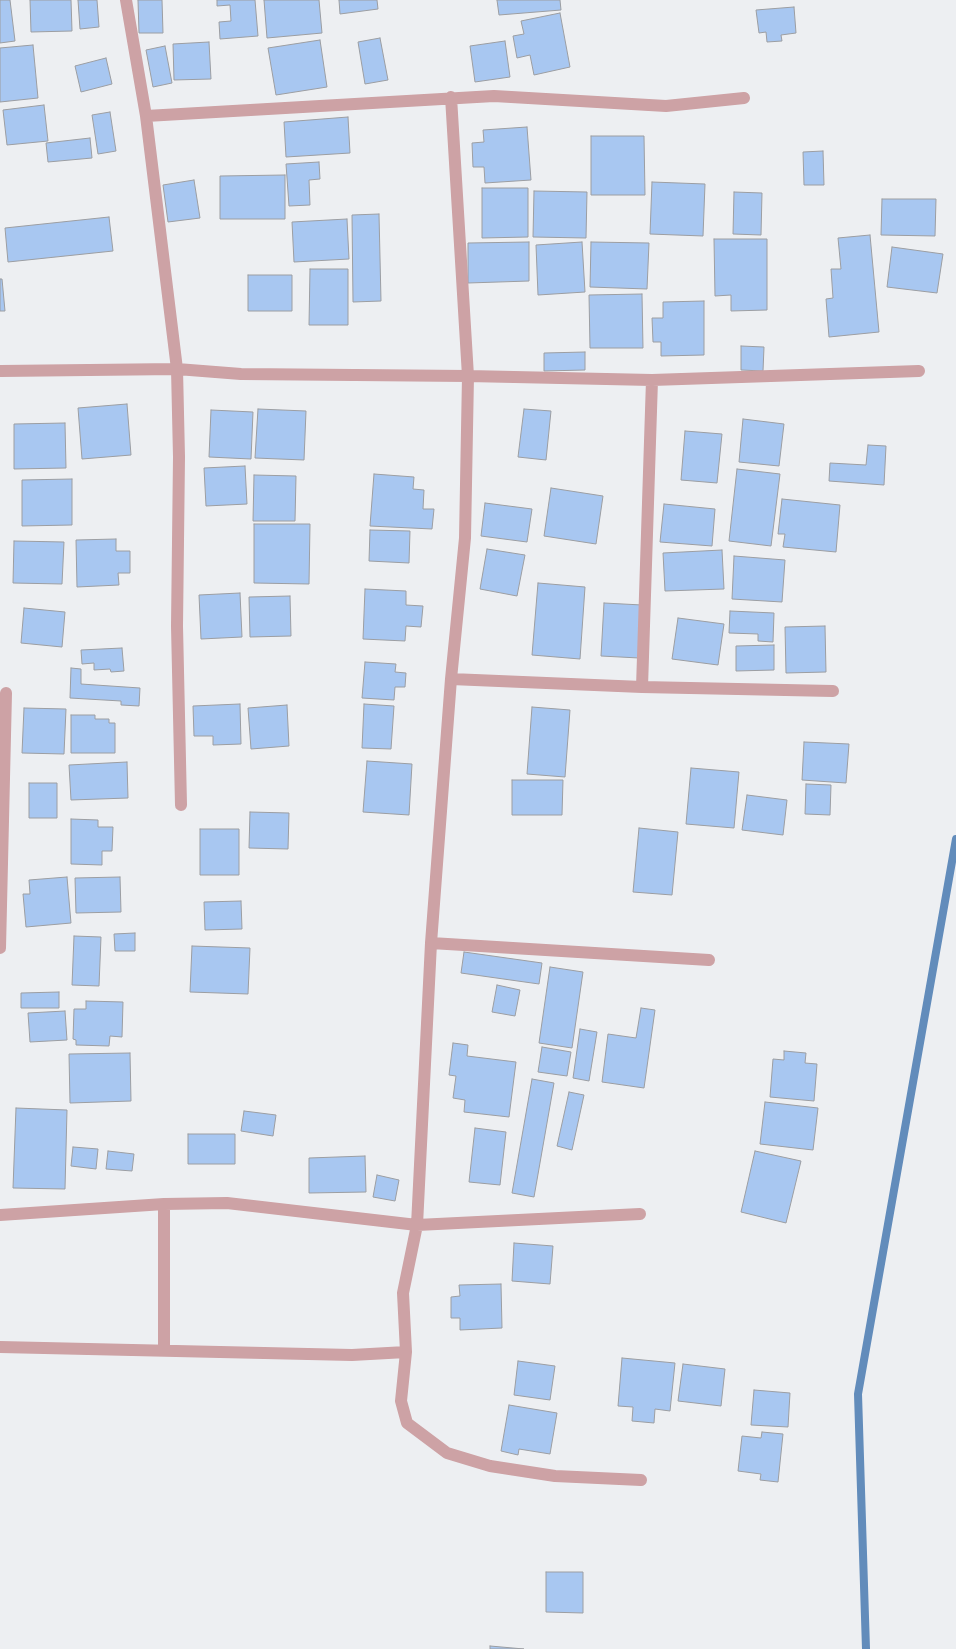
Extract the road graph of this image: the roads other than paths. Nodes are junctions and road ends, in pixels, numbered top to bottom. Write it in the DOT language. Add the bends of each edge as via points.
graph roads {
  1 [pos="126,0"];
  2 [pos="451,97"];
  3 [pos="744,98"];
  4 [pos="146,116"];
  5 [pos="177,369"];
  6 [pos="0,371"];
  7 [pos="919,371"];
  8 [pos="468,376"];
  9 [pos="652,380"];
  10 [pos="451,679"];
  11 [pos="642,687"];
  12 [pos="833,692"];
  13 [pos="6,693"];
  14 [pos="181,805"];
  15 [pos="431,943"];
  16 [pos="0,948"];
  17 [pos="709,960"];
  18 [pos="164,1204"];
  19 [pos="640,1214"];
  20 [pos="0,1215"];
  21 [pos="417,1225"];
  22 [pos="0,1347"];
  23 [pos="164,1350"];
  24 [pos="406,1352"];
  25 [pos="642,1480"];
  1 -- 4 [label="street"];
  2 -- 3 [label="street" via="494,96 666,106"];
  2 -- 4 [label="street"];
  2 -- 8 [label="street"];
  4 -- 5 [label="street"];
  5 -- 6 [label="street"];
  5 -- 8 [label="street" via="235,374"];
  5 -- 14 [label="street" via="178,739"];
  7 -- 9 [label="street"];
  8 -- 9 [label="street"];
  8 -- 10 [label="street" via="465,538"];
  9 -- 11 [label="street"];
  10 -- 11 [label="street"];
  10 -- 15 [label="street"];
  11 -- 12 [label="street"];
  13 -- 16 [label="street"];
  15 -- 17 [label="street"];
  15 -- 21 [label="street"];
  18 -- 20 [label="street"];
  18 -- 21 [label="street" via="227,1203"];
  18 -- 23 [label="street"];
  19 -- 21 [label="street"];
  21 -- 24 [label="street" via="403,1293"];
  22 -- 23 [label="street"];
  23 -- 24 [label="street" via="352,1355"];
  24 -- 25 [label="street" via="401,1400 407,1423 448,1453 490,1466 556,1476"];
}
